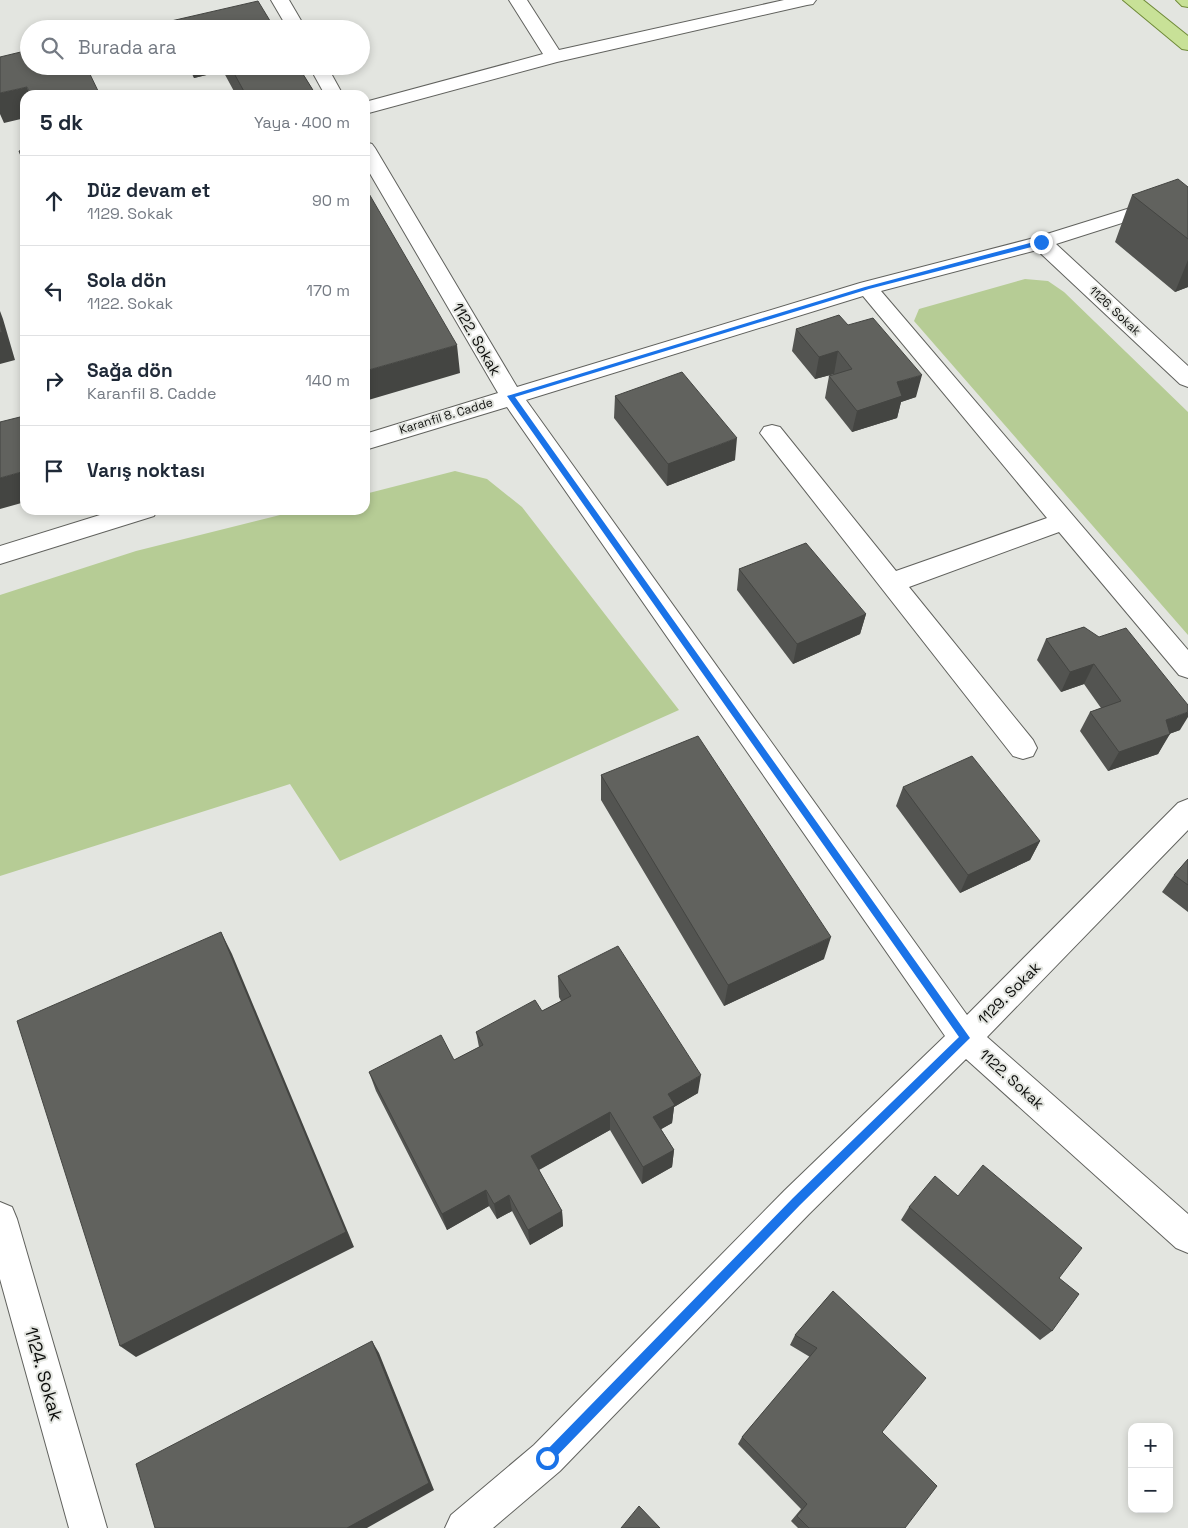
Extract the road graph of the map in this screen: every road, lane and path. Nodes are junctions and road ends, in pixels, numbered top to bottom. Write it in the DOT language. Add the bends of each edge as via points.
graph roads {
  1 [pos="280,0"];
  2 [pos="518,0"];
  3 [pos="807,0"];
  4 [pos="1132,0"];
  5 [pos="292,20"];
  6 [pos="1188,45"];
  7 [pos="554,57"];
  8 [pos="323,75"];
  9 [pos="331,90"];
  10 [pos="370,107"];
  11 [pos="370,156"];
  12 [pos="1188,196"];
  13 [pos="1041,242"];
  14 [pos="867,288"];
  15 [pos="1188,379"];
  16 [pos="511,396"];
  17 [pos="772,433"];
  18 [pos="370,440"];
  19 [pos="129,515"];
  20 [pos="1065,521"];
  21 [pos="0,555"];
  22 [pos="891,583"];
  23 [pos="1188,668"];
  24 [pos="1022,748"];
  25 [pos="1188,811"];
  26 [pos="965,1038"];
  27 [pos="0,1220"];
  28 [pos="1188,1236"];
  29 [pos="88,1528"];
  30 [pos="464,1528"];
  1 -- 5 [label="street"];
  2 -- 7 [label="street"];
  3 -- 7 [label="street"];
  4 -- 6 [label="main road"];
  7 -- 10 [label="street"];
  8 -- 9 [label="street"];
  11 -- 16 [label="street, 1122. Sokak"];
  12 -- 13 [label="street, Karanfil 8. Cadde"];
  13 -- 14 [label="street, Karanfil 8. Cadde"];
  13 -- 15 [label="street, 1126. Sokak"];
  14 -- 16 [label="street, Karanfil 8. Cadde"];
  14 -- 20 [label="street"];
  16 -- 18 [label="street, Karanfil 8. Cadde"];
  16 -- 26 [label="street, 1122. Sokak"];
  17 -- 22 [label="street"];
  19 -- 21 [label="street"];
  20 -- 22 [label="street"];
  20 -- 23 [label="street"];
  22 -- 24 [label="street"];
  25 -- 26 [label="street, 1129. Sokak"];
  26 -- 28 [label="street, 1122. Sokak"];
  26 -- 30 [label="street, 1129. Sokak" via="797,1202 547,1458"];
  27 -- 29 [label="street, 1124. Sokak"];
}
